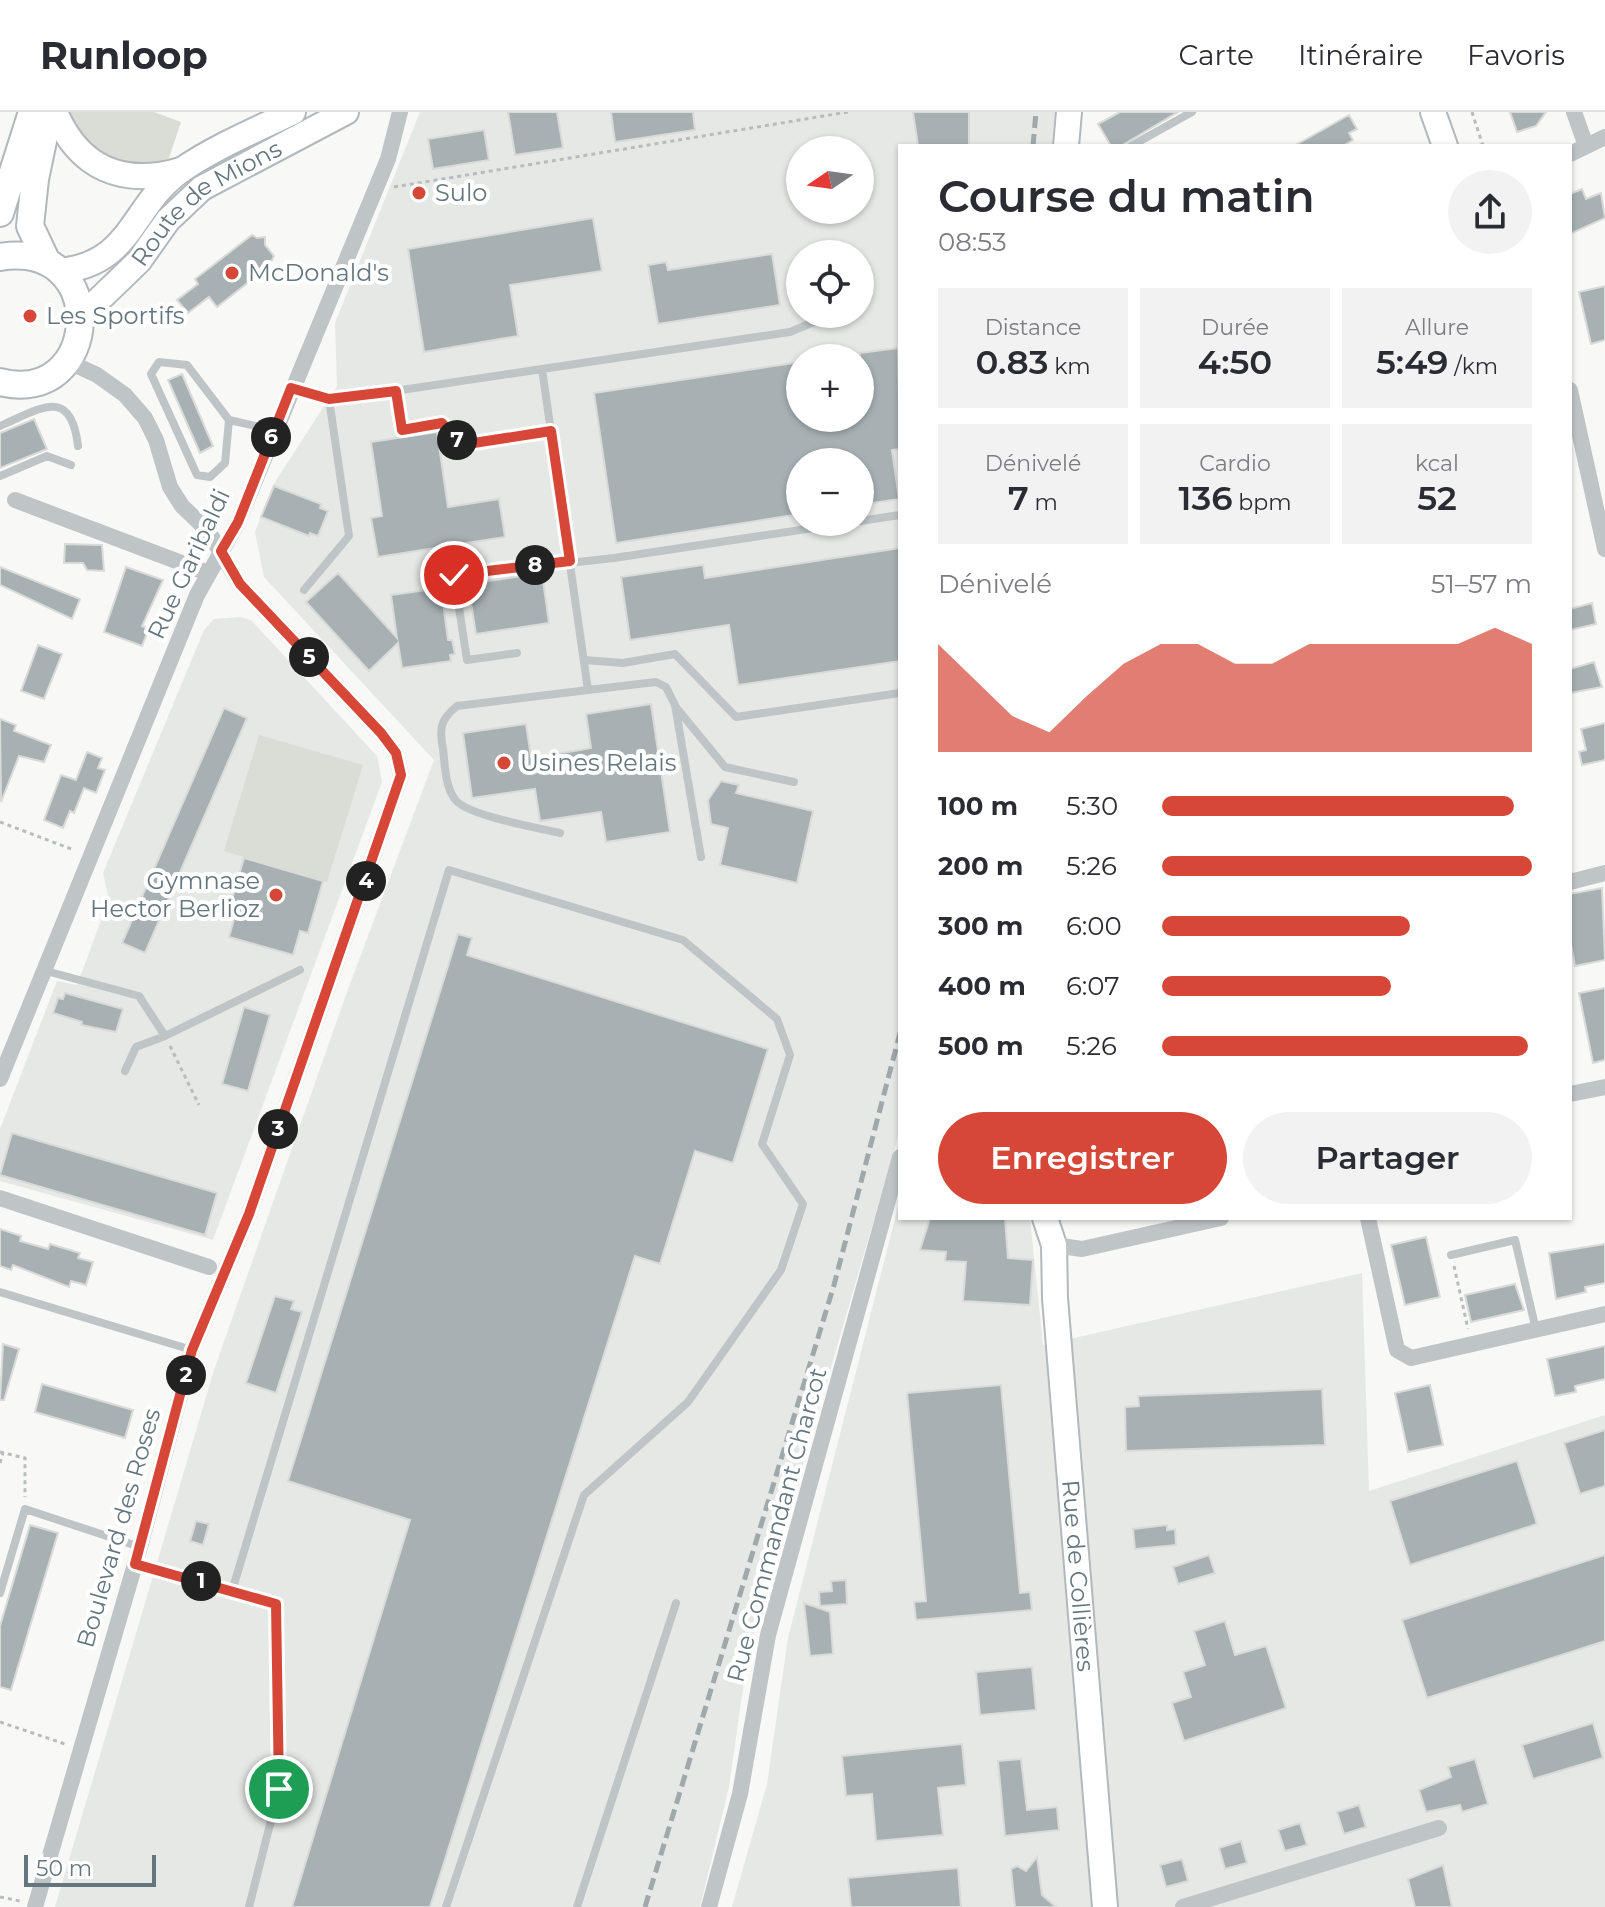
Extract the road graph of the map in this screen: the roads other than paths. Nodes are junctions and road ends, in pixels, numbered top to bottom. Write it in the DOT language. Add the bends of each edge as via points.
graph roads {
  1 [pos="32,112"];
  2 [pos="52,112"];
  3 [pos="293,112"];
  4 [pos="346,112"];
  5 [pos="400,112"];
  6 [pos="1069,112"];
  7 [pos="1192,112"];
  8 [pos="1433,112"];
  9 [pos="1574,112"];
  10 [pos="1605,137"];
  11 [pos="1066,144"];
  12 [pos="1135,144"];
  13 [pos="1444,144"];
  14 [pos="1586,146"];
  15 [pos="1572,153"];
  16 [pos="181,170"];
  17 [pos="0,213"];
  18 [pos="0,257"];
  19 [pos="53,266"];
  20 [pos="82,316"];
  21 [pos="800,328"];
  22 [pos="67,361"];
  23 [pos="542,369"];
  24 [pos="0,382"];
  25 [pos="291,388"];
  26 [pos="396,391"];
  27 [pos="329,399"];
  28 [pos="1572,399"];
  29 [pos="229,420"];
  30 [pos="0,426"];
  31 [pos="274,430"];
  32 [pos="551,431"];
  33 [pos="78,446"];
  34 [pos="71,465"];
  35 [pos="0,476"];
  36 [pos="15,500"];
  37 [pos="898,515"];
  38 [pos="874,519"];
  39 [pos="786,532"];
  40 [pos="1605,549"];
  41 [pos="221,551"];
  42 [pos="570,561"];
  43 [pos="208,573"];
  44 [pos="454,575"];
  45 [pos="434,578"];
  46 [pos="304,590"];
  47 [pos="517,653"];
  48 [pos="584,660"];
  49 [pos="588,690"];
  50 [pos="898,693"];
  51 [pos="675,705"];
  52 [pos="794,782"];
  53 [pos="560,833"];
  54 [pos="701,857"];
  55 [pos="1605,873"];
  56 [pos="1572,881"];
  57 [pos="300,970"];
  58 [pos="46,971"];
  59 [pos="165,1036"];
  60 [pos="125,1071"];
  61 [pos="0,1079"];
  62 [pos="1605,1087"];
  63 [pos="1572,1094"];
  64 [pos="898,1164"];
  65 [pos="0,1198"];
  66 [pos="1046,1220"];
  67 [pos="1065,1220"];
  68 [pos="1212,1220"];
  69 [pos="1368,1220"];
  70 [pos="1054,1245"];
  71 [pos="1451,1255"];
  72 [pos="209,1267"];
  73 [pos="0,1292"];
  74 [pos="1605,1314"];
  75 [pos="1536,1330"];
  76 [pos="192,1350"];
  77 [pos="140,1547"];
  78 [pos="135,1564"];
  79 [pos="232,1591"];
  80 [pos="0,1593"];
  81 [pos="676,1603"];
  82 [pos="1439,1828"];
  83 [pos="35,1907"];
  84 [pos="249,1907"];
  85 [pos="446,1907"];
  86 [pos="577,1907"];
  87 [pos="709,1907"];
  88 [pos="1105,1907"];
  89 [pos="1183,1907"];
  1 -- 17 [label="main road"];
  2 -- 16 [label="main road, Route de Mions" via="85,158 116,174 156,177"];
  2 -- 19 [label="main road" via="30,226"];
  3 -- 16 [label="main road, Route de Mions"];
  4 -- 20 [label="main road, Route de Mions" via="202,188"];
  5 -- 25 [label="street, Rue Garibaldi" via="388,159"];
  6 -- 11 [label="main road"];
  7 -- 12 [label="lane"];
  8 -- 13 [label="main road"];
  9 -- 14 [label="street"];
  10 -- 14 [label="street"];
  14 -- 15 [label="street"];
  16 -- 19 [label="main road, Route de Mions" via="114,252 97,263"];
  18 -- 19 [label="main road" via="16,255"];
  19 -- 20 [label="main road" via="79,299"];
  20 -- 22 [label="main road" via="79,340"];
  21 -- 23 [label="lane"];
  22 -- 24 [label="main road" via="32,383"];
  22 -- 41 [label="street, Boulevard des Roses" via="125,395 145,418 170,487"];
  23 -- 26 [label="lane"];
  23 -- 32 [label="lane"];
  25 -- 27 [label="lane"];
  25 -- 31 [label="street, Rue Garibaldi"];
  26 -- 27 [label="lane"];
  26 -- 32 [label="lane" via="402,430 442,423 461,445"];
  27 -- 46 [label="lane" via="349,536"];
  28 -- 40 [label="street"];
  29 -- 29 [label="lane" via="187,365 159,362 151,374 197,475 210,477 225,463"];
  29 -- 31 [label="lane"];
  30 -- 33 [label="lane" via="41,408 66,410 75,421"];
  31 -- 41 [label="street, Rue Garibaldi"];
  32 -- 42 [label="lane"];
  34 -- 35 [label="lane" via="47,456"];
  36 -- 43 [label="street"];
  37 -- 38 [label="lane"];
  39 -- 42 [label="lane"];
  41 -- 43 [label="street, Rue Garibaldi"];
  41 -- 76 [label="street, Boulevard des Roses" via="240,584 381,733 396,753 401,775 249,1214"];
  42 -- 44 [label="lane"];
  42 -- 48 [label="lane"];
  43 -- 58 [label="street, Rue Garibaldi"];
  44 -- 45 [label="lane"];
  44 -- 47 [label="lane" via="467,660"];
  48 -- 49 [label="lane"];
  48 -- 50 [label="lane" via="623,663 675,654 736,717"];
  49 -- 51 [label="lane" via="656,682 666,687"];
  49 -- 53 [label="lane" via="457,706 439,728 455,802"];
  51 -- 52 [label="lane" via="725,767"];
  51 -- 54 [label="lane"];
  55 -- 56 [label="street"];
  57 -- 59 [label="lane"];
  58 -- 59 [label="lane" via="139,996"];
  58 -- 61 [label="street, Rue Garibaldi"];
  59 -- 60 [label="lane" via="136,1047"];
  62 -- 63 [label="street"];
  64 -- 87 [label="street, Rue Commandant Charcot" via="768,1635 740,1794"];
  65 -- 72 [label="street"];
  66 -- 70 [label="main road, Rue de Collières"];
  67 -- 70 [label="main road, Rue de Collières" via="1064,1236"];
  68 -- 70 [label="street" via="1082,1249"];
  69 -- 75 [label="street" via="1397,1350 1411,1358"];
  70 -- 88 [label="main road, Rue de Collières"];
  71 -- 75 [label="lane" via="1515,1240"];
  73 -- 76 [label="lane"];
  74 -- 75 [label="street"];
  76 -- 77 [label="street, Boulevard des Roses"];
  77 -- 78 [label="street, Boulevard des Roses"];
  77 -- 80 [label="lane" via="25,1509"];
  78 -- 79 [label="lane"];
  78 -- 83 [label="street, Boulevard des Roses"];
  79 -- 84 [label="lane" via="276,1604 279,1789"];
  79 -- 85 [label="lane" via="449,870 683,940 777,1019 790,1055 762,1144 803,1204 781,1270 688,1402 584,1495"];
  81 -- 86 [label="lane"];
  82 -- 89 [label="street"];
}
